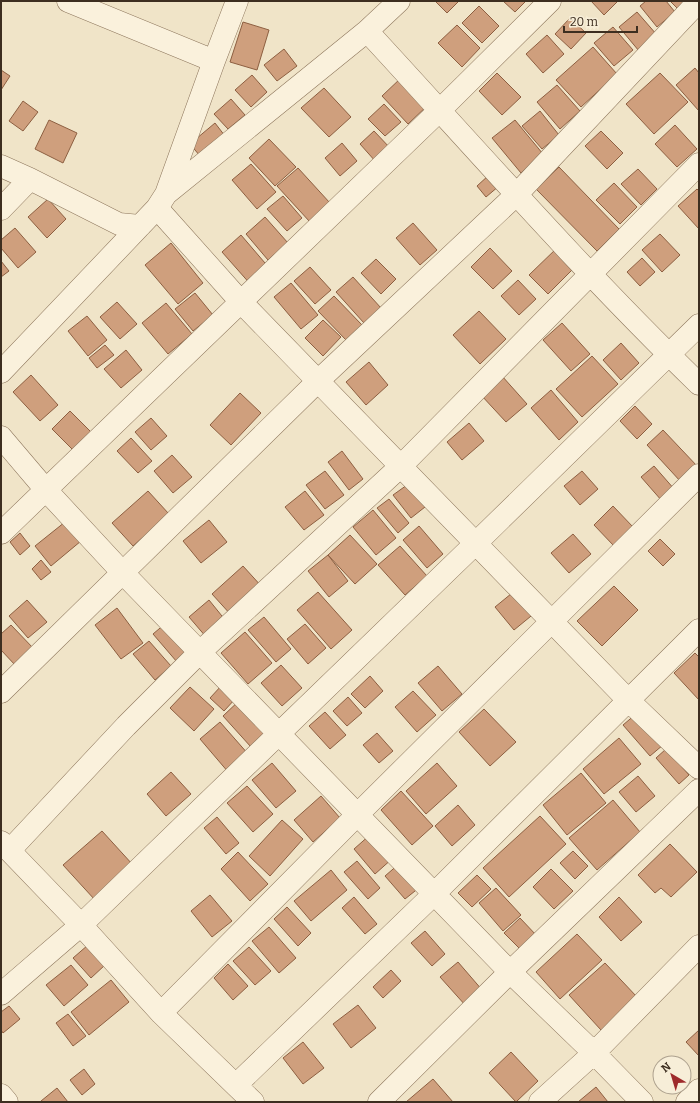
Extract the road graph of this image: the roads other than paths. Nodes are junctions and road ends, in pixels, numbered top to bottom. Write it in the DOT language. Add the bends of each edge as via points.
graph roads {
  1 [pos="68,1"];
  2 [pos="237,1"];
  3 [pos="399,1"];
  4 [pos="550,1"];
  5 [pos="699,1"];
  6 [pos="368,31"];
  7 [pos="214,61"];
  8 [pos="440,110"];
  9 [pos="699,164"];
  10 [pos="1,166"];
  11 [pos="30,179"];
  12 [pos="517,194"];
  13 [pos="161,201"];
  14 [pos="1,209"];
  15 [pos="140,226"];
  16 [pos="591,273"];
  17 [pos="241,302"];
  18 [pos="699,325"];
  19 [pos="669,355"];
  20 [pos="1,372"];
  21 [pos="319,380"];
  22 [pos="699,384"];
  23 [pos="1,437"];
  24 [pos="401,466"];
  25 [pos="699,475"];
  26 [pos="46,490"];
  27 [pos="1,533"];
  28 [pos="476,544"];
  29 [pos="122,572"];
  30 [pos="552,622"];
  31 [pos="699,630"];
  32 [pos="200,652"];
  33 [pos="1,692"];
  34 [pos="628,700"];
  35 [pos="278,733"];
  36 [pos="699,768"];
  37 [pos="699,790"];
  38 [pos="357,815"];
  39 [pos="5,846"];
  40 [pos="434,894"];
  41 [pos="81,925"];
  42 [pos="699,946"];
  43 [pos="510,972"];
  44 [pos="1,994"];
  45 [pos="161,1013"];
  46 [pos="594,1053"];
  47 [pos="236,1085"];
  48 [pos="699,1090"];
  49 [pos="1,1095"];
  50 [pos="7,1102"];
  51 [pos="253,1102"];
  52 [pos="379,1102"];
  53 [pos="540,1102"];
  54 [pos="642,1102"];
  55 [pos="687,1102"];
  1 -- 7 [label="street"];
  2 -- 7 [label="street"];
  3 -- 6 [label="street"];
  4 -- 8 [label="street"];
  5 -- 12 [label="street"];
  6 -- 8 [label="street"];
  6 -- 13 [label="street"];
  7 -- 13 [label="street"];
  8 -- 12 [label="street"];
  8 -- 17 [label="street"];
  9 -- 16 [label="street"];
  10 -- 11 [label="street"];
  11 -- 14 [label="street"];
  11 -- 15 [label="street" via="119,224"];
  12 -- 16 [label="street"];
  12 -- 21 [label="street"];
  13 -- 15 [label="street"];
  13 -- 17 [label="street"];
  15 -- 20 [label="street"];
  16 -- 19 [label="street"];
  16 -- 24 [label="street"];
  17 -- 21 [label="street"];
  17 -- 26 [label="street"];
  18 -- 19 [label="street"];
  19 -- 22 [label="street"];
  19 -- 28 [label="street"];
  21 -- 24 [label="street"];
  21 -- 29 [label="street"];
  23 -- 26 [label="street"];
  24 -- 28 [label="street"];
  24 -- 32 [label="street"];
  25 -- 30 [label="street"];
  26 -- 27 [label="street"];
  26 -- 29 [label="street"];
  28 -- 30 [label="street"];
  28 -- 35 [label="street"];
  29 -- 32 [label="street"];
  29 -- 33 [label="street"];
  30 -- 34 [label="street"];
  30 -- 38 [label="street"];
  31 -- 34 [label="street"];
  32 -- 35 [label="street"];
  32 -- 39 [label="street"];
  34 -- 36 [label="street"];
  34 -- 40 [label="street"];
  35 -- 38 [label="street"];
  35 -- 41 [label="street"];
  37 -- 43 [label="street"];
  38 -- 40 [label="street"];
  38 -- 45 [label="street"];
  39 -- 41 [label="street"];
  40 -- 43 [label="street"];
  40 -- 47 [label="street"];
  41 -- 44 [label="street"];
  41 -- 45 [label="street"];
  42 -- 46 [label="street"];
  43 -- 46 [label="street"];
  43 -- 52 [label="street"];
  45 -- 47 [label="street"];
  46 -- 53 [label="street"];
  46 -- 54 [label="street"];
  47 -- 51 [label="street"];
  48 -- 55 [label="street"];
  49 -- 50 [label="street"];
}
